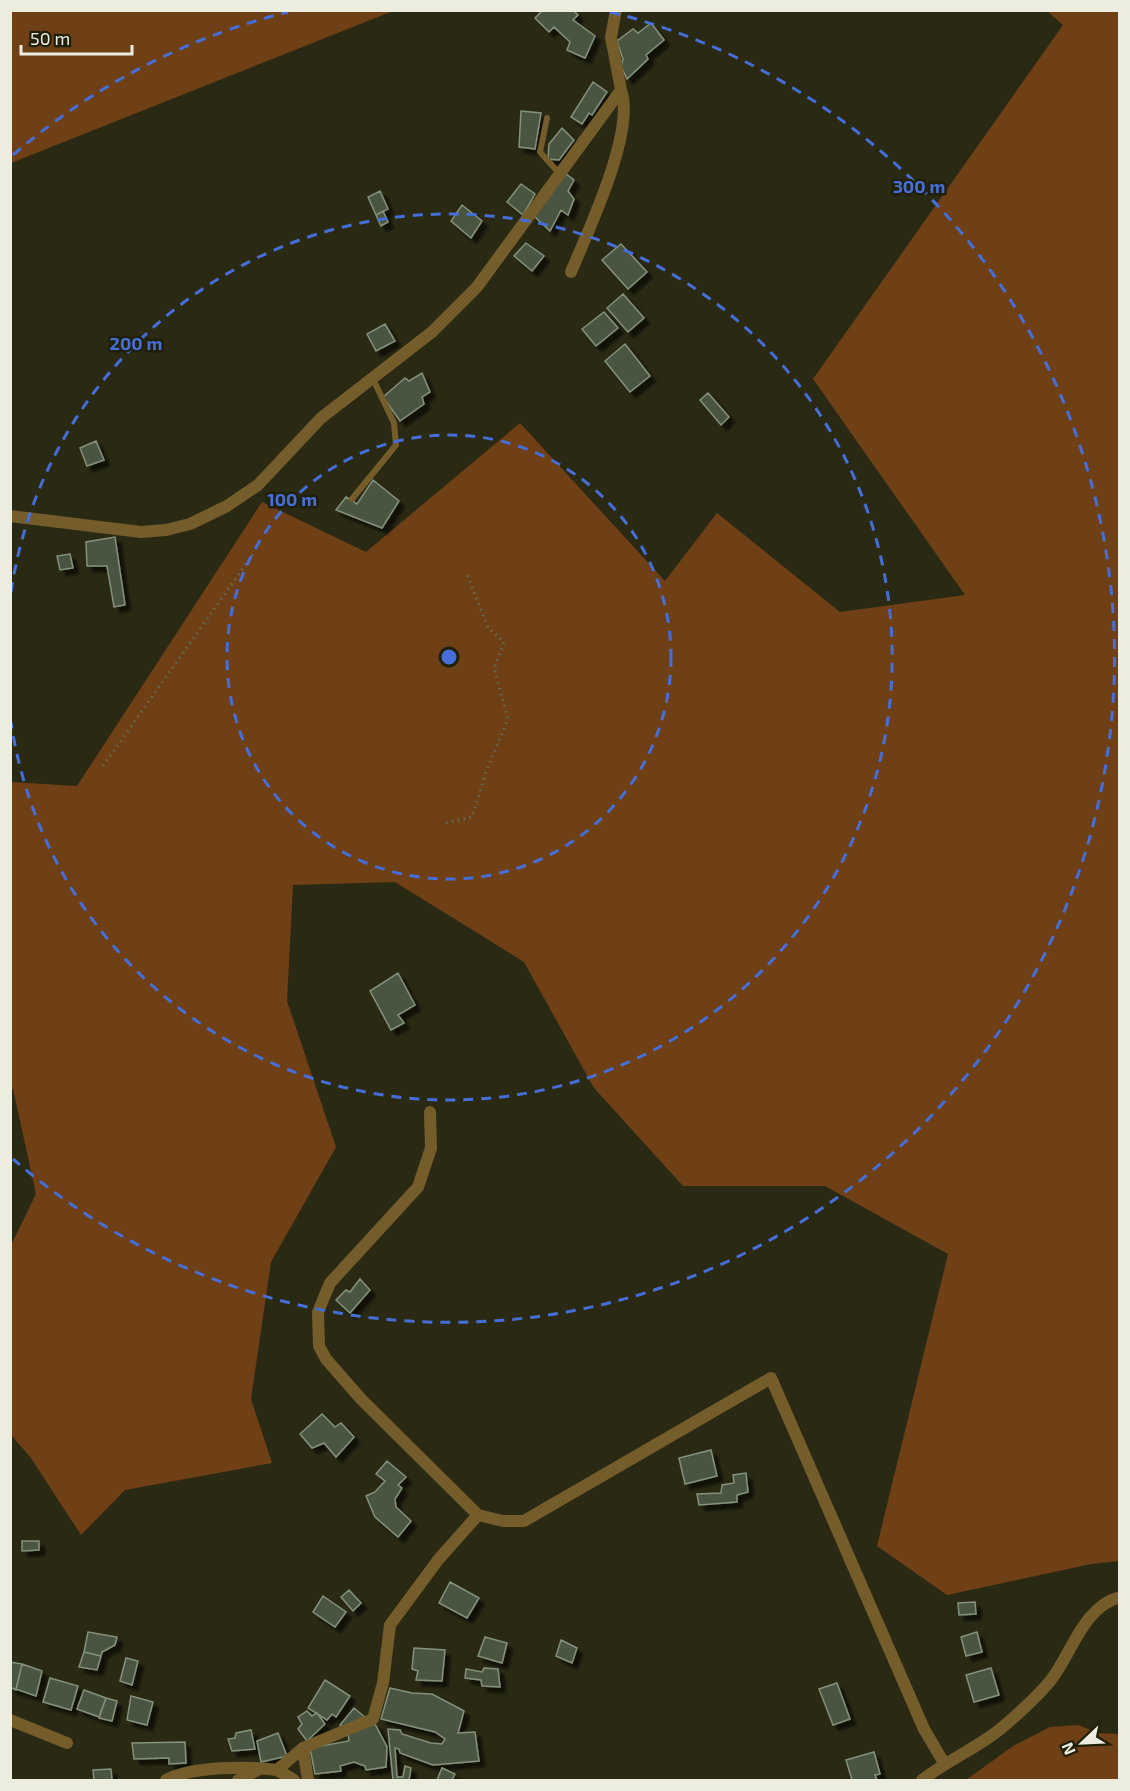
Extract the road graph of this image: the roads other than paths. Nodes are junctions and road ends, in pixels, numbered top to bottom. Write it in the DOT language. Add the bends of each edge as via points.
graph roads {
  1 [pos="616,10"];
  2 [pos="621,90"];
  3 [pos="547,118"];
  4 [pos="559,172"];
  5 [pos="571,272"];
  6 [pos="373,380"];
  7 [pos="352,499"];
  8 [pos="10,516"];
  9 [pos="430,1112"];
  10 [pos="477,1515"];
  11 [pos="1119,1597"];
  12 [pos="10,1720"];
  13 [pos="67,1743"];
  14 [pos="303,1748"];
  15 [pos="944,1763"];
  16 [pos="262,1768"];
  17 [pos="277,1770"];
  18 [pos="166,1780"];
  19 [pos="238,1780"];
  20 [pos="294,1780"];
  21 [pos="309,1780"];
  22 [pos="922,1780"];
  1 -- 2 [label="street" via="611,37"];
  2 -- 4 [label="street"];
  2 -- 5 [label="street" via="624,117 617,150"];
  3 -- 4 [label="lane" via="540,152"];
  4 -- 6 [label="street" via="477,287 432,332"];
  6 -- 7 [label="lane" via="394,423 396,445"];
  6 -- 8 [label="street" via="321,418 258,484 227,506 190,524 141,532"];
  9 -- 10 [label="street" via="431,1149 418,1187 330,1283 318,1312 319,1346 361,1399"];
  10 -- 14 [label="street" via="390,1625 374,1719"];
  10 -- 15 [label="street" via="524,1521 771,1378 924,1729"];
  11 -- 15 [label="street" via="1111,1599 1084,1625 1051,1680 992,1736"];
  12 -- 13 [label="street"];
  14 -- 17 [label="street"];
  14 -- 21 [label="street"];
  15 -- 22 [label="street"];
  16 -- 17 [label="street"];
  16 -- 18 [label="street" via="191,1772"];
  16 -- 19 [label="street"];
  17 -- 20 [label="street"];
}
